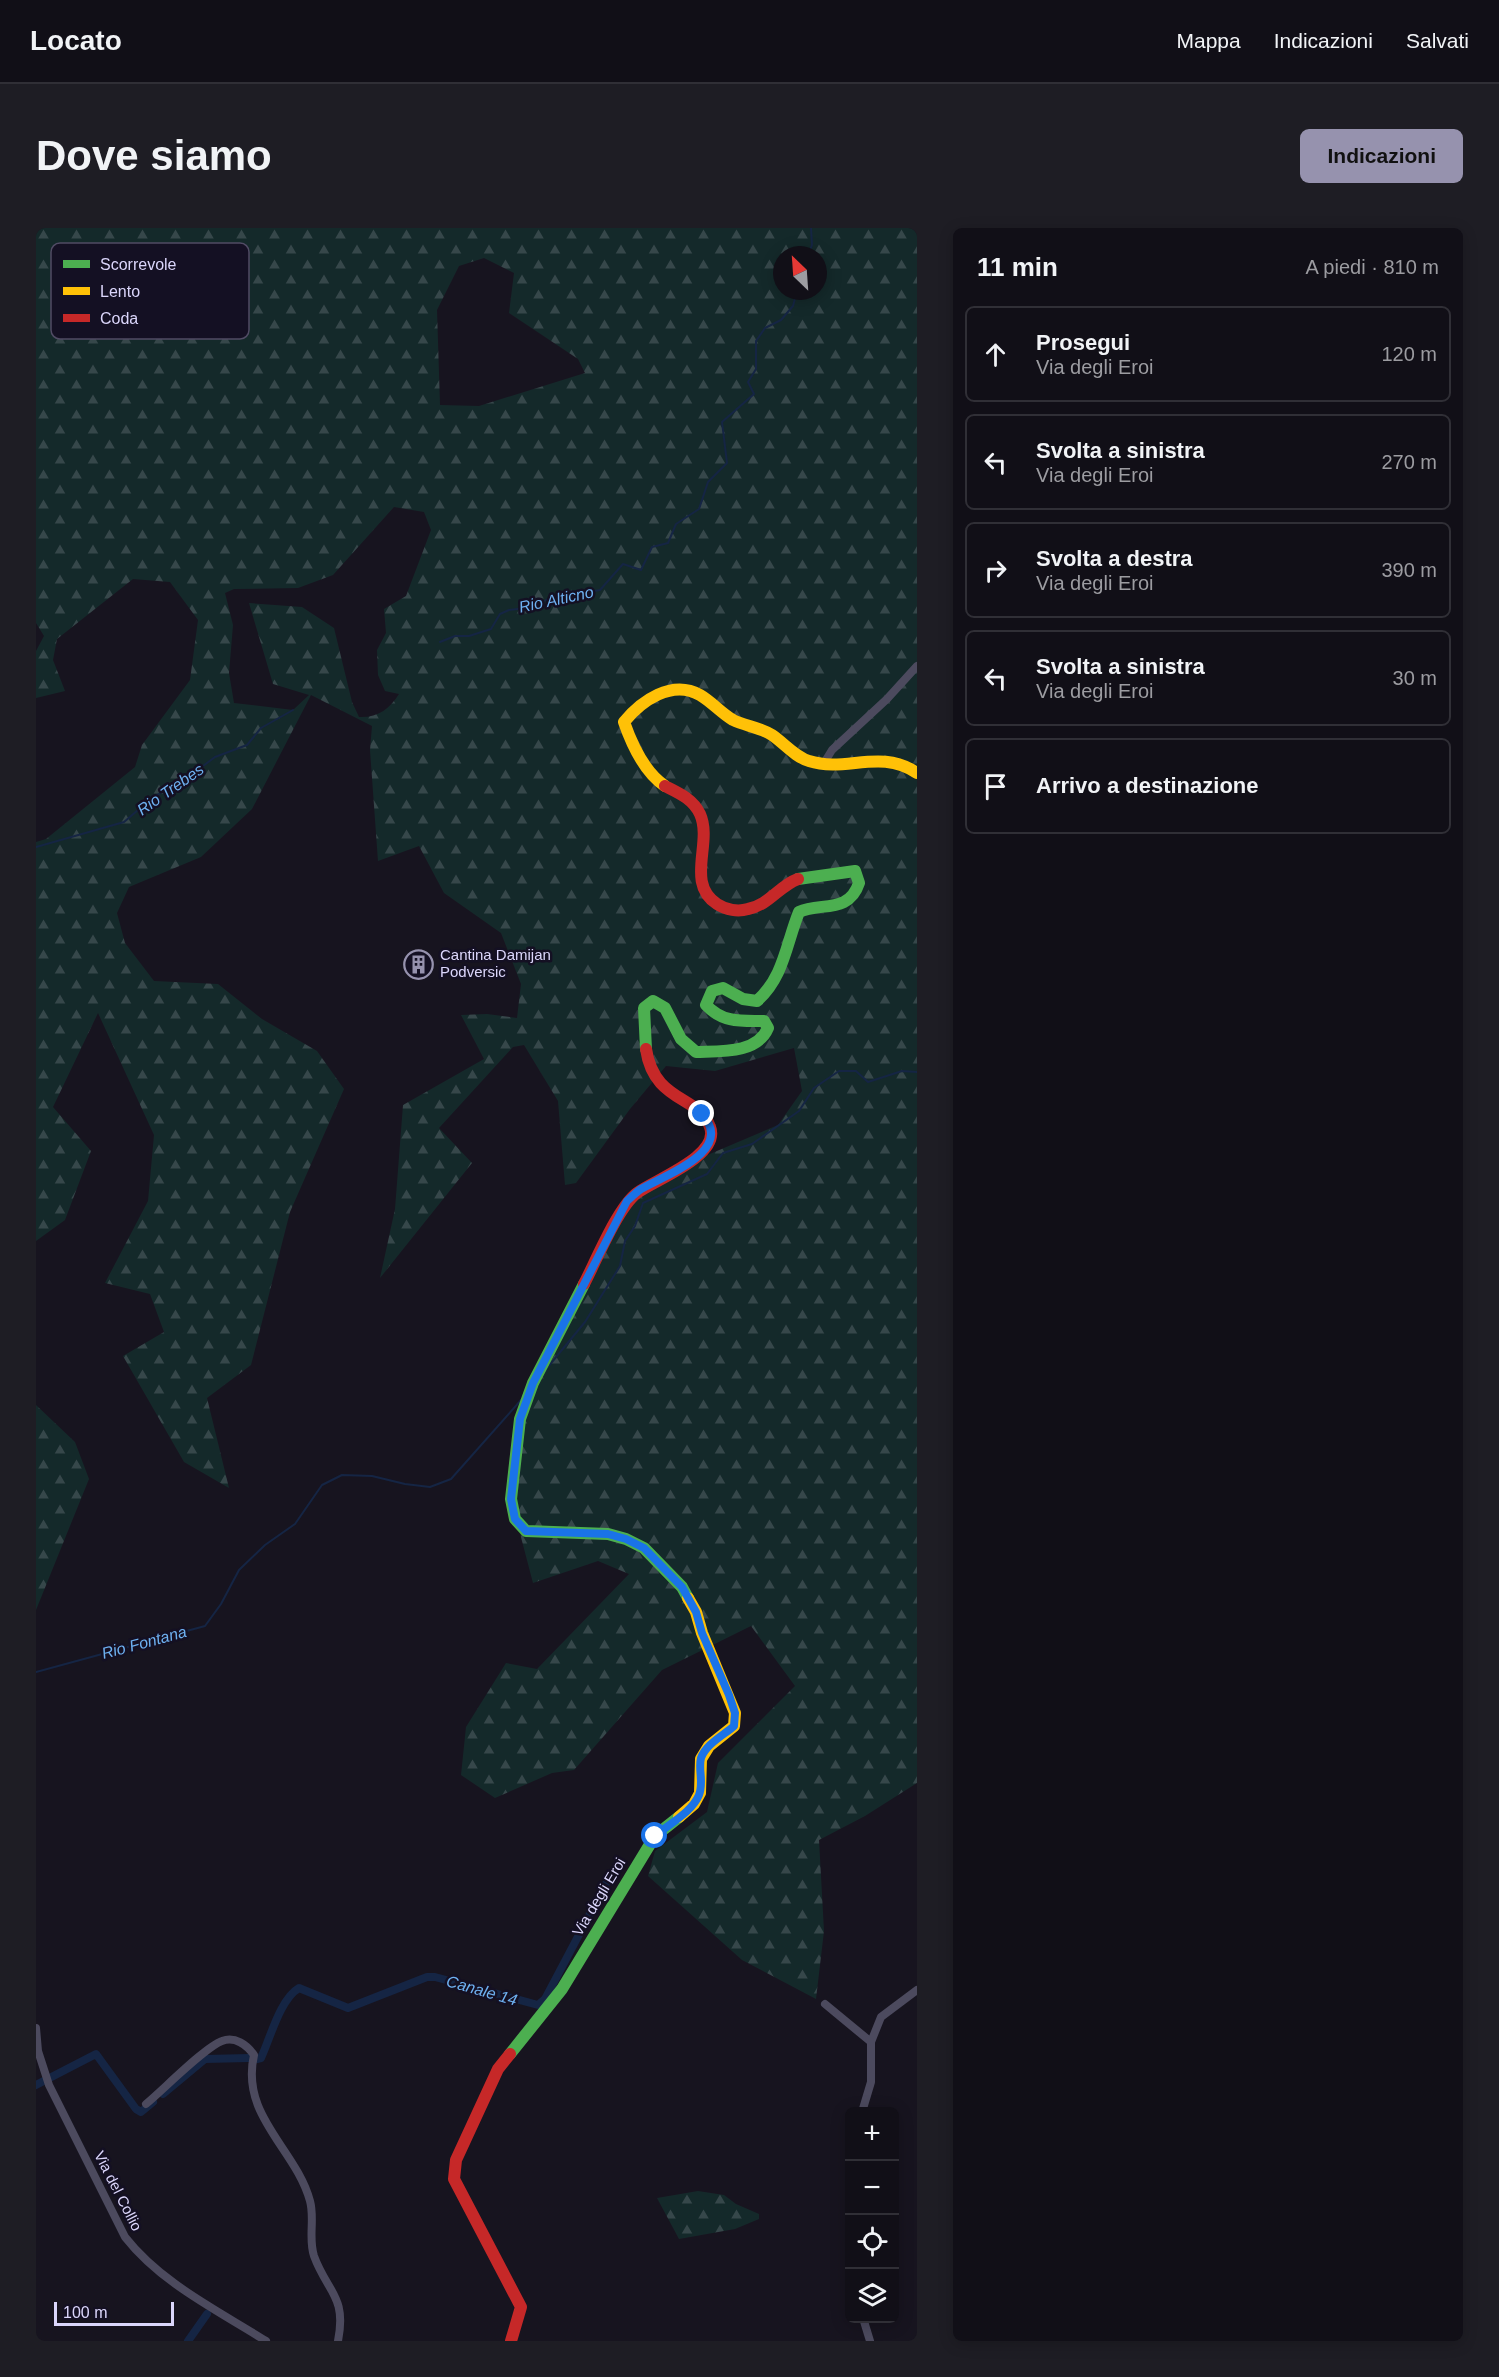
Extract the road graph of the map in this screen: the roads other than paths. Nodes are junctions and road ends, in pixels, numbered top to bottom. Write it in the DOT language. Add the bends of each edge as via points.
graph roads {
  1 [pos="917,666"];
  2 [pos="824,763"];
  3 [pos="917,773"];
  4 [pos="917,1990"];
  5 [pos="825,2004"];
  6 [pos="36,2028"];
  7 [pos="871,2042"];
  8 [pos="146,2104"];
  9 [pos="864,2107"];
  10 [pos="864,2323"];
  11 [pos="266,2341"];
  12 [pos="338,2341"];
  13 [pos="511,2341"];
  14 [pos="870,2341"];
  1 -- 2 [label="street" via="832,750"];
  2 -- 3 [label="street" via="903,763"];
  2 -- 13 [label="street, Via degli Eroi" via="809,762 768,733 732,719 696,693 679,689 660,693 624,722 656,779 692,800 701,815 705,832 701,880 708,897 722,908 739,912 761,906 793,880 855,871 859,885 854,893 832,907 799,912 780,973 770,991 757,1000 743,999 723,988 712,991 706,1005 714,1015 727,1021 764,1022 767,1034 759,1043 696,1052 681,1039 665,1008 653,1001 644,1008 644,1039 656,1078 668,1093 710,1122 710,1142 691,1162 638,1190 627,1201 533,1383 520,1419 511,1499 515,1519 526,1531 608,1534 644,1548 682,1587 696,1612 735,1713 734,1726 709,1746 701,1759 700,1793 694,1804 655,1836 562,1989 498,2068 456,2160 454,2179 521,2307"];
  4 -- 7 [label="street" via="881,2017"];
  5 -- 7 [label="street"];
  6 -- 11 [label="street, Via del Collio" via="38,2051 49,2085 125,2237 159,2272"];
  7 -- 9 [label="street" via="871,2082"];
  8 -- 12 [label="street" via="223,2040 242,2043 251,2050 251,2070 261,2115 310,2199 313,2255 338,2304 342,2322"];
  10 -- 14 [label="street"];
}
